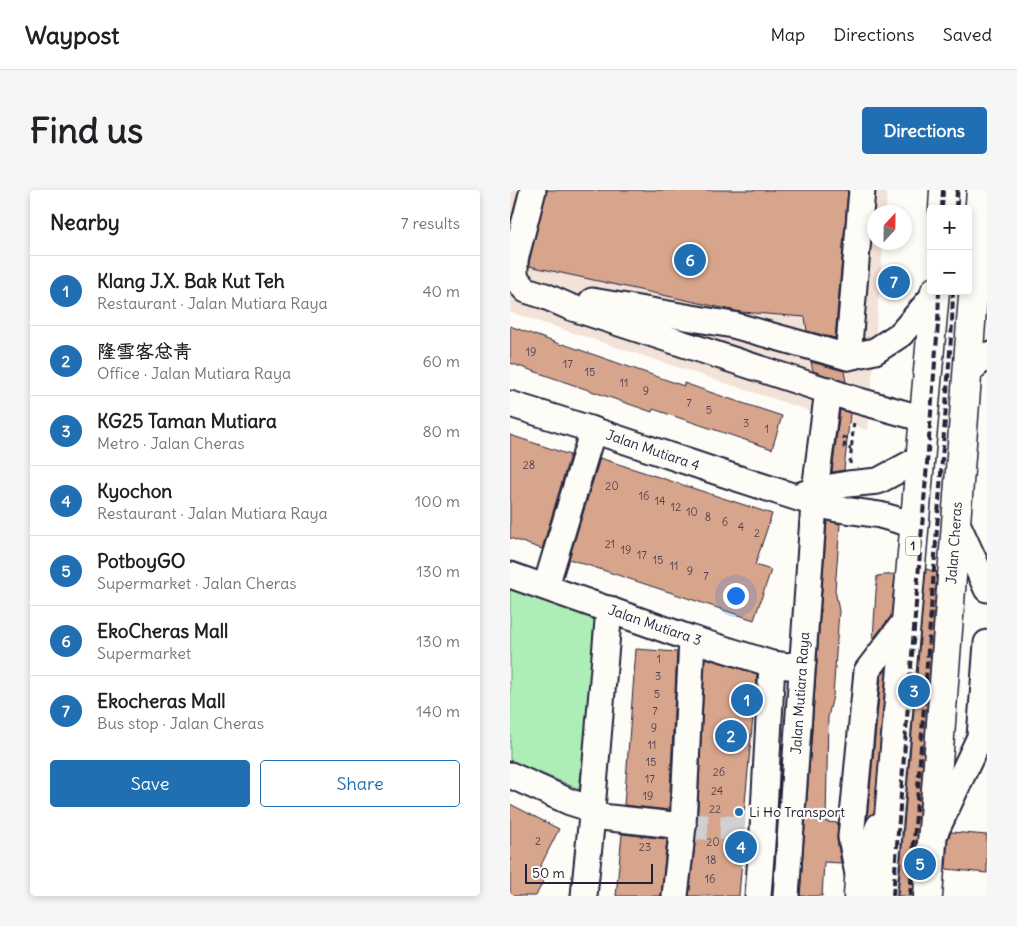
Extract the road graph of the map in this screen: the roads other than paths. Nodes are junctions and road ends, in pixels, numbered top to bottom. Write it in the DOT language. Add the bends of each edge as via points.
graph roads {
  1 [pos="534,190"];
  2 [pos="862,190"];
  3 [pos="944,190"];
  4 [pos="981,190"];
  5 [pos="943,205"];
  6 [pos="933,295"];
  7 [pos="935,295"];
  8 [pos="545,296"];
  9 [pos="732,340"];
  10 [pos="987,355"];
  11 [pos="848,357"];
  12 [pos="967,373"];
  13 [pos="842,395"];
  14 [pos="510,404"];
  15 [pos="924,419"];
  16 [pos="593,430"];
  17 [pos="921,458"];
  18 [pos="808,497"];
  19 [pos="956,521"];
  20 [pos="915,525"];
  21 [pos="510,575"];
  22 [pos="546,586"];
  23 [pos="987,589"];
  24 [pos="609,609"];
  25 [pos="906,620"];
  26 [pos="692,639"];
  27 [pos="987,643"];
  28 [pos="803,663"];
  29 [pos="772,664"];
  30 [pos="510,775"];
  31 [pos="891,798"];
  32 [pos="592,813"];
  33 [pos="683,826"];
  34 [pos="932,840"];
  35 [pos="858,888"];
  36 [pos="584,896"];
  37 [pos="675,896"];
  38 [pos="758,896"];
  39 [pos="786,896"];
  40 [pos="882,896"];
  41 [pos="928,896"];
  1 -- 8 [label="street" via="515,260 515,278 526,290"];
  2 -- 11 [label="street"];
  3 -- 5 [label="highway"];
  4 -- 12 [label="highway, Jalan Cheras"];
  6 -- 11 [label="street" via="901,334 875,351"];
  7 -- 15 [label="highway, 1"];
  8 -- 11 [label="street" via="733,324"];
  8 -- 13 [label="street" via="570,307"];
  9 -- 13 [label="street" via="805,366"];
  10 -- 12 [label="street"];
  12 -- 19 [label="highway, Jalan Cheras"];
  13 -- 15 [label="street"];
  13 -- 18 [label="street, Jalan Mutiara Raya"];
  14 -- 16 [label="street, Jalan Mutiara 4"];
  15 -- 17 [label="highway, 1"];
  16 -- 18 [label="street, Jalan Mutiara 4" via="754,484"];
  16 -- 22 [label="street"];
  17 -- 18 [label="street, Jalan Mutiara 4" via="878,481 848,484"];
  17 -- 20 [label="highway, 1"];
  18 -- 20 [label="street, Jalan Mutiara 4" via="838,509 880,515"];
  18 -- 28 [label="street, Jalan Mutiara Raya"];
  19 -- 23 [label="street"];
  19 -- 34 [label="highway, Jalan Cheras"];
  20 -- 25 [label="highway, 1"];
  21 -- 22 [label="street, Jalan Mutiara 3"];
  22 -- 24 [label="street, Jalan Mutiara 3"];
  24 -- 26 [label="street, Jalan Mutiara 3"];
  24 -- 32 [label="street"];
  25 -- 31 [label="highway, 1"];
  25 -- 35 [label="street" via="867,670 852,837"];
  26 -- 29 [label="street, Jalan Mutiara 3"];
  26 -- 33 [label="street"];
  27 -- 34 [label="street" via="980,737"];
  28 -- 29 [label="street, Jalan Mutiara 3" via="788,666"];
  28 -- 39 [label="street, Jalan Mutiara Raya"];
  29 -- 38 [label="street, Jalan Mutiara Raya"];
  30 -- 32 [label="street"];
  31 -- 35 [label="highway"];
  31 -- 40 [label="highway, 1"];
  32 -- 33 [label="street"];
  32 -- 36 [label="street"];
  33 -- 37 [label="street"];
  34 -- 41 [label="highway, Jalan Cheras"];
}
